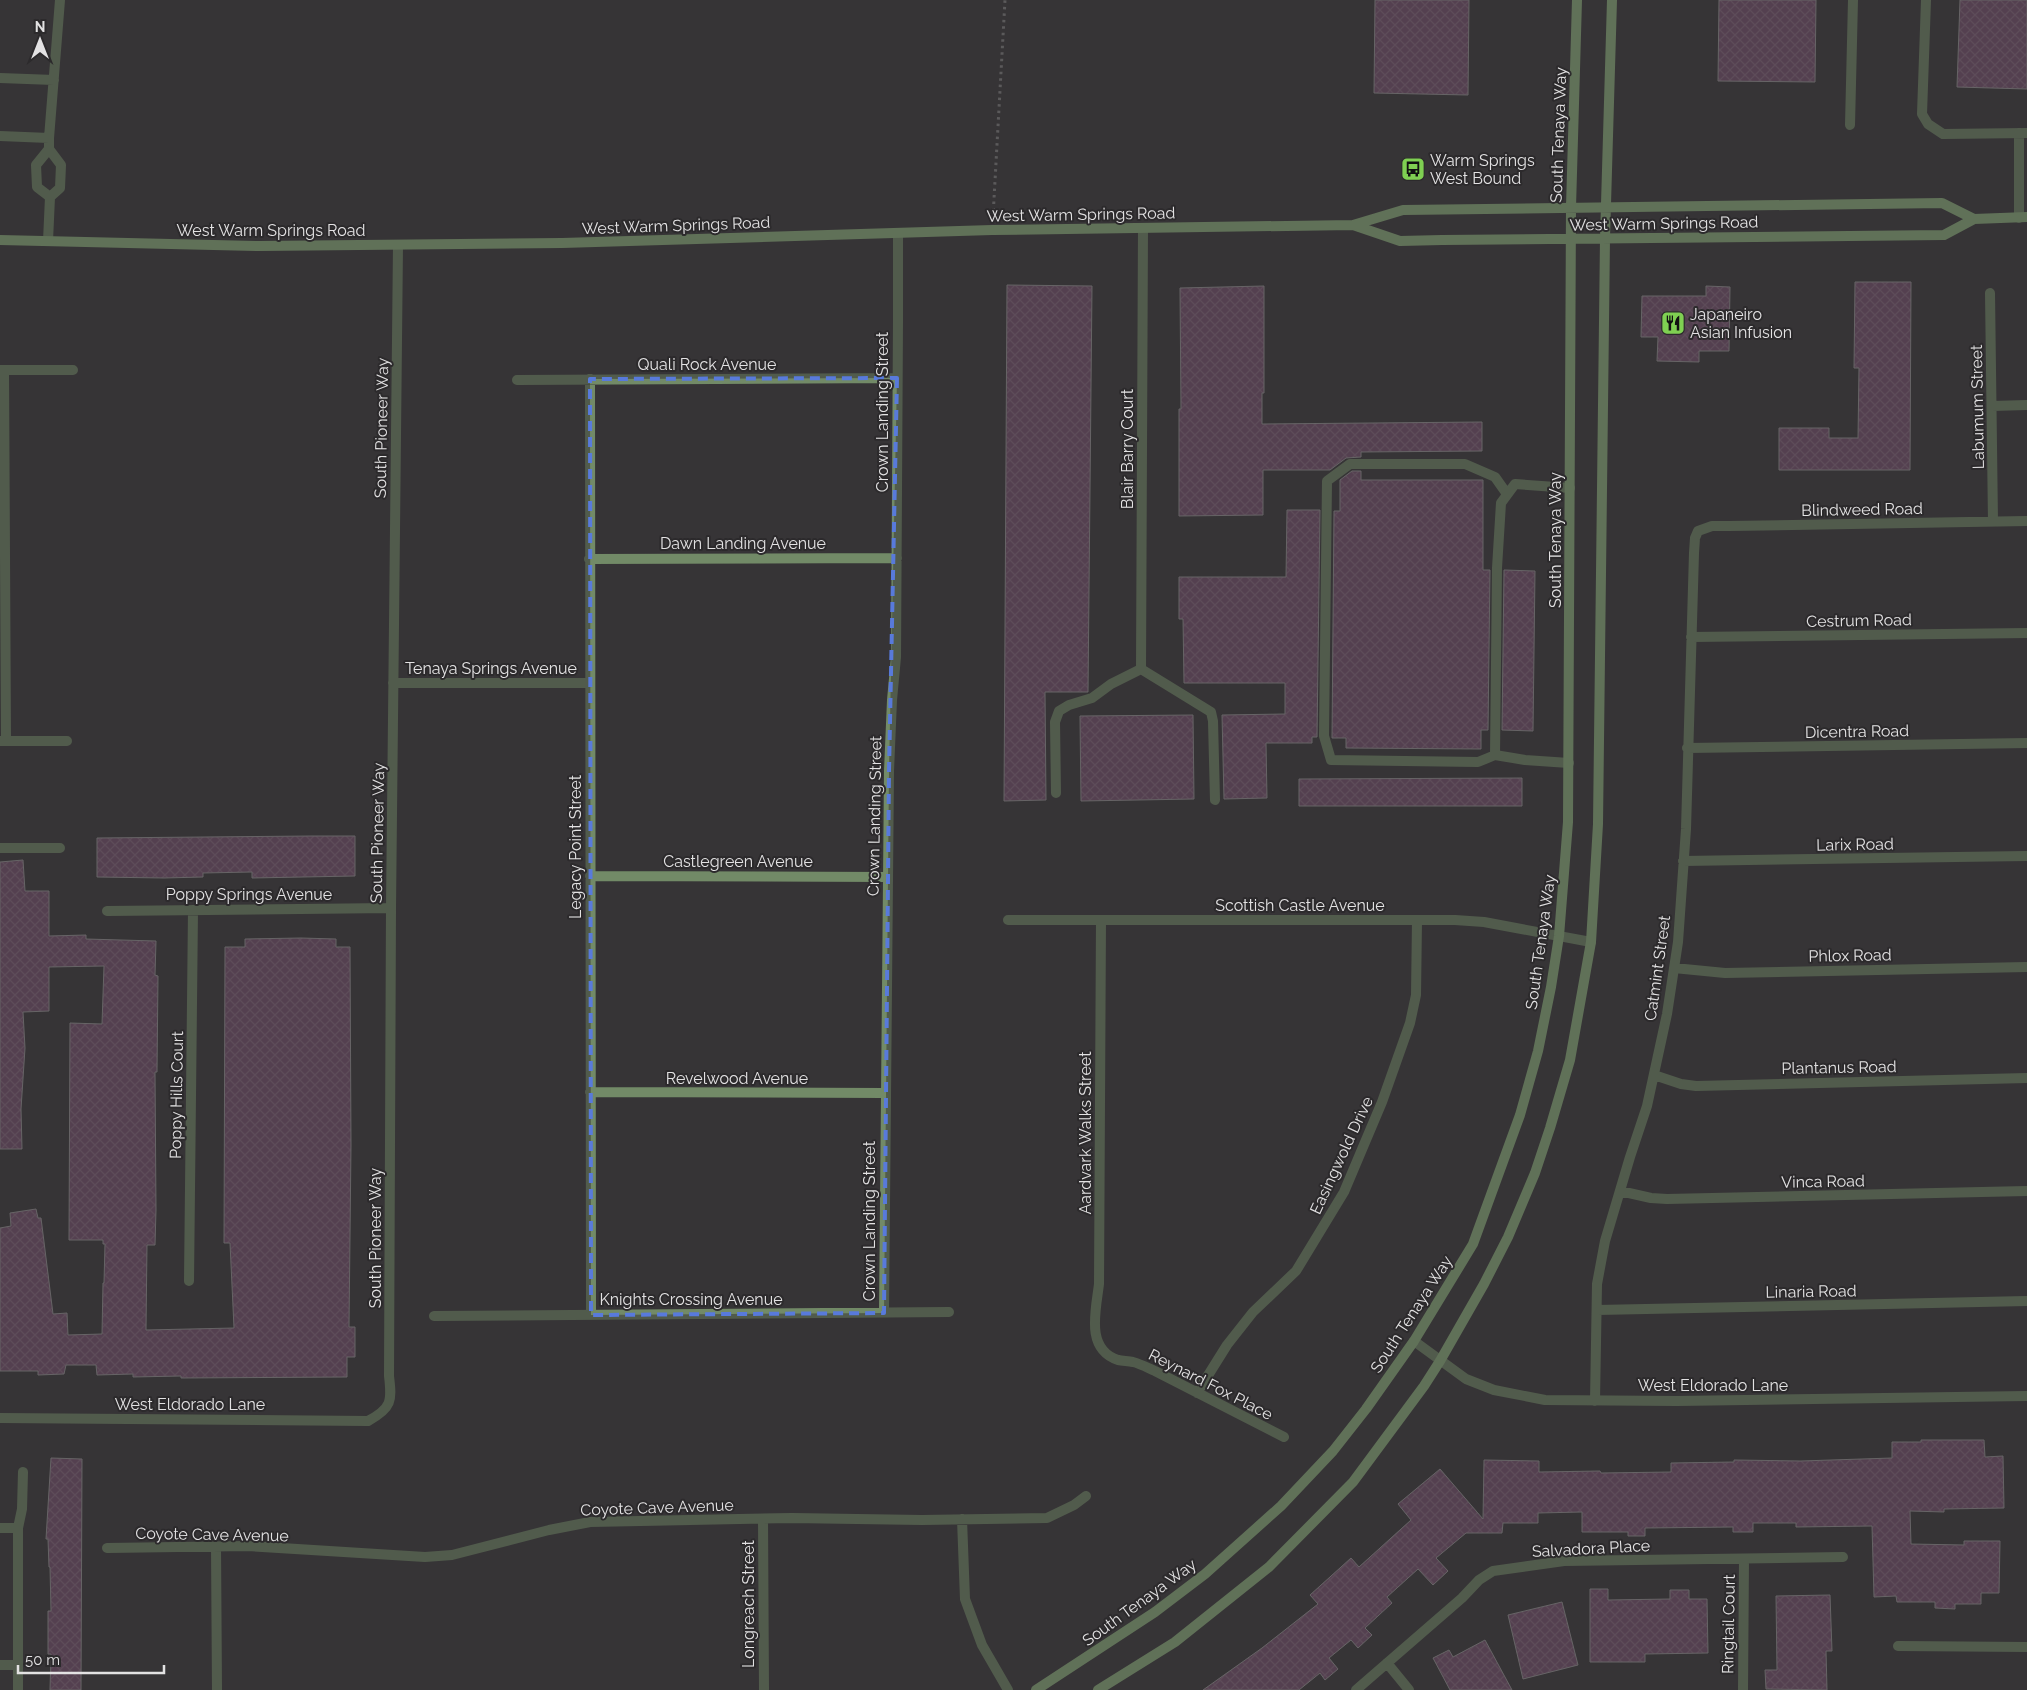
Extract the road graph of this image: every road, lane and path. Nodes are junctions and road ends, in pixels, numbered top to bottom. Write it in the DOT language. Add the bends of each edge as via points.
graph roads {
  1 [pos="60,0"];
  2 [pos="1005,0"];
  3 [pos="1577,0"];
  4 [pos="1612,0"];
  5 [pos="1853,0"];
  6 [pos="1926,0"];
  7 [pos="0,78"];
  8 [pos="54,80"];
  9 [pos="1850,125"];
  10 [pos="2023,133"];
  11 [pos="0,136"];
  12 [pos="49,138"];
  13 [pos="49,149"];
  14 [pos="50,197"];
  15 [pos="1571,207"];
  16 [pos="1606,207"];
  17 [pos="2023,218"];
  18 [pos="1974,219"];
  19 [pos="1352,225"];
  20 [pos="1143,228"];
  21 [pos="992,230"];
  22 [pos="898,233"];
  23 [pos="1605,238"];
  24 [pos="1571,239"];
  25 [pos="0,240"];
  26 [pos="48,241"];
  27 [pos="398,245"];
  28 [pos="1990,293"];
  29 [pos="2,370"];
  30 [pos="72,370"];
  31 [pos="897,378"];
  32 [pos="590,379"];
  33 [pos="518,380"];
  34 [pos="2027,405"];
  35 [pos="1992,406"];
  36 [pos="1570,488"];
  37 [pos="1507,494"];
  38 [pos="2027,521"];
  39 [pos="1993,522"];
  40 [pos="1698,532"];
  41 [pos="896,558"];
  42 [pos="589,560"];
  43 [pos="2027,633"];
  44 [pos="1691,637"];
  45 [pos="1140,670"];
  46 [pos="589,682"];
  47 [pos="393,683"];
  48 [pos="3,741"];
  49 [pos="67,741"];
  50 [pos="2027,743"];
  51 [pos="1688,748"];
  52 [pos="1495,755"];
  53 [pos="1569,763"];
  54 [pos="1056,792"];
  55 [pos="1215,800"];
  56 [pos="0,848"];
  57 [pos="60,848"];
  58 [pos="2027,856"];
  59 [pos="1684,861"];
  60 [pos="590,876"];
  61 [pos="887,877"];
  62 [pos="391,908"];
  63 [pos="193,910"];
  64 [pos="107,911"];
  65 [pos="1008,920"];
  66 [pos="1101,920"];
  67 [pos="1417,920"];
  68 [pos="1559,936"];
  69 [pos="1591,942"];
  70 [pos="2027,967"];
  71 [pos="1674,968"];
  72 [pos="1654,1075"];
  73 [pos="2027,1078"];
  74 [pos="590,1092"];
  75 [pos="884,1093"];
  76 [pos="1620,1191"];
  77 [pos="2027,1191"];
  78 [pos="189,1281"];
  79 [pos="2027,1301"];
  80 [pos="1596,1310"];
  81 [pos="949,1312"];
  82 [pos="884,1313"];
  83 [pos="591,1315"];
  84 [pos="434,1316"];
  85 [pos="1414,1341"];
  86 [pos="1098,1345"];
  87 [pos="1440,1361"];
  88 [pos="1196,1392"];
  89 [pos="2027,1396"];
  90 [pos="1595,1401"];
  91 [pos="378,1415"];
  92 [pos="0,1418"];
  93 [pos="1284,1437"];
  94 [pos="23,1472"];
  95 [pos="1086,1496"];
  96 [pos="763,1519"];
  97 [pos="962,1519"];
  98 [pos="0,1528"];
  99 [pos="18,1528"];
  100 [pos="216,1546"];
  101 [pos="107,1548"];
  102 [pos="1843,1557"];
  103 [pos="1744,1559"];
  104 [pos="1898,1646"];
  105 [pos="2027,1647"];
  106 [pos="1387,1663"];
  107 [pos="0,1665"];
  108 [pos="18,1665"];
  109 [pos="18,1690"];
  110 [pos="218,1690"];
  111 [pos="764,1690"];
  112 [pos="1008,1690"];
  113 [pos="1036,1690"];
  114 [pos="1098,1690"];
  115 [pos="1356,1690"];
  116 [pos="1409,1690"];
  117 [pos="1742,1690"];
  1 -- 8 [label="street"];
  2 -- 21 [label="path"];
  3 -- 15 [label="street, South Tenaya Way"];
  4 -- 16 [label="street"];
  5 -- 9 [label="street"];
  6 -- 10 [label="street" via="1922,114 1928,124 1943,134"];
  7 -- 8 [label="street"];
  8 -- 12 [label="street"];
  10 -- 17 [label="street"];
  11 -- 12 [label="street"];
  12 -- 13 [label="street"];
  13 -- 14 [label="street" via="61,165 60,188"];
  13 -- 14 [label="street" via="36,165 37,187"];
  14 -- 26 [label="street"];
  15 -- 16 [label="street, West Warm Springs Road"];
  15 -- 19 [label="street, West Warm Springs Road" via="1403,210"];
  15 -- 24 [label="street, South Tenaya Way"];
  16 -- 18 [label="street, West Warm Springs Road" via="1942,203"];
  16 -- 23 [label="street"];
  17 -- 18 [label="street, West Warm Springs Road"];
  18 -- 23 [label="street, West Warm Springs Road" via="1944,235"];
  19 -- 20 [label="street, West Warm Springs Road"];
  19 -- 24 [label="street, West Warm Springs Road" via="1400,241"];
  20 -- 21 [label="street, West Warm Springs Road"];
  20 -- 45 [label="street, Blair Barry Court"];
  21 -- 22 [label="street, West Warm Springs Road"];
  22 -- 27 [label="street, West Warm Springs Road"];
  22 -- 31 [label="street, Crown Landing Street"];
  23 -- 24 [label="street, West Warm Springs Road"];
  23 -- 69 [label="street" via="1598,824"];
  24 -- 36 [label="street, South Tenaya Way"];
  25 -- 26 [label="street, West Warm Springs Road"];
  26 -- 27 [label="street, West Warm Springs Road" via="259,246"];
  27 -- 47 [label="street, South Pioneer Way"];
  28 -- 35 [label="street, Labumum Street"];
  29 -- 30 [label="street"];
  29 -- 48 [label="street"];
  31 -- 32 [label="street, Quali Rock Avenue"];
  31 -- 41 [label="street, Crown Landing Street"];
  32 -- 33 [label="street, Quali Rock Avenue"];
  32 -- 42 [label="street, Legacy Point Street"];
  34 -- 35 [label="street"];
  35 -- 39 [label="street, Labumum Street"];
  36 -- 37 [label="street" via="1515,484"];
  36 -- 53 [label="street, South Tenaya Way"];
  37 -- 52 [label="street" via="1500,503 1497,568"];
  37 -- 52 [label="street" via="1495,477 1465,464 1350,464 1327,481 1324,736 1331,760 1478,762"];
  38 -- 39 [label="street, Blindweed Road"];
  39 -- 40 [label="street, Blindweed Road" via="1721,526 1702,528"];
  40 -- 44 [label="street, Catmint Street" via="1695,538"];
  41 -- 42 [label="street, Dawn Landing Avenue"];
  41 -- 61 [label="street, Crown Landing Street" via="896,657 890,736"];
  42 -- 46 [label="street, Legacy Point Street"];
  43 -- 44 [label="street, Cestrum Road"];
  44 -- 51 [label="street, Catmint Street"];
  45 -- 54 [label="street" via="1111,684 1092,698 1059,711 1055,722"];
  45 -- 55 [label="street" via="1210,712"];
  46 -- 47 [label="street, Tenaya Springs Avenue"];
  46 -- 60 [label="street, Legacy Point Street"];
  47 -- 62 [label="street, South Pioneer Way"];
  48 -- 49 [label="street"];
  50 -- 51 [label="street, Dicentra Road"];
  51 -- 59 [label="street, Catmint Street"];
  52 -- 53 [label="street"];
  53 -- 68 [label="street, South Tenaya Way"];
  56 -- 57 [label="street"];
  58 -- 59 [label="street, Larix Road"];
  59 -- 71 [label="street, Catmint Street"];
  60 -- 61 [label="street, Castlegreen Avenue"];
  60 -- 74 [label="street, Legacy Point Street"];
  61 -- 75 [label="street, Crown Landing Street"];
  62 -- 63 [label="street, Poppy Springs Avenue"];
  62 -- 91 [label="street, South Pioneer Way" via="392,1396 388,1407"];
  63 -- 64 [label="street, Poppy Springs Avenue"];
  63 -- 78 [label="street, Poppy Hills Court"];
  65 -- 66 [label="street, Scottish Castle Avenue"];
  66 -- 67 [label="street, Scottish Castle Avenue"];
  66 -- 86 [label="street, Aardvark Walks Street" via="1099,1284 1094,1333"];
  67 -- 68 [label="street, Scottish Castle Avenue" via="1484,922"];
  67 -- 88 [label="street, Easingwold Drive" via="1416,995 1410,1023 1382,1102 1347,1184 1296,1271 1253,1312"];
  68 -- 69 [label="street, Scottish Castle Avenue"];
  68 -- 85 [label="street, South Tenaya Way" via="1538,1051 1504,1161 1472,1244"];
  69 -- 87 [label="street" via="1570,1060 1535,1173 1500,1253"];
  70 -- 71 [label="street, Phlox Road" via="1725,973"];
  71 -- 72 [label="street, Catmint Street"];
  72 -- 73 [label="street, Plantanus Road" via="1696,1086"];
  72 -- 76 [label="street, Catmint Street"];
  74 -- 75 [label="street, Revelwood Avenue"];
  74 -- 83 [label="street, Legacy Point Street"];
  75 -- 82 [label="street, Crown Landing Street"];
  76 -- 77 [label="street, Vinca Road" via="1667,1199"];
  76 -- 80 [label="street, Catmint Street" via="1605,1242"];
  79 -- 80 [label="street, Linaria Road"];
  80 -- 90 [label="street, Catmint Street"];
  81 -- 82 [label="street, Knights Crossing Avenue"];
  82 -- 83 [label="street, Knights Crossing Avenue"];
  83 -- 84 [label="street, Knights Crossing Avenue"];
  85 -- 87 [label="street, West Eldorado Lane"];
  85 -- 113 [label="street, South Tenaya Way" via="1333,1451 1247,1538 1155,1612"];
  86 -- 88 [label="street, Reynard Fox Place" via="1108,1356 1135,1362"];
  87 -- 90 [label="street, West Eldorado Lane" via="1466,1379 1494,1390 1545,1400"];
  87 -- 114 [label="street" via="1353,1482 1269,1567 1175,1642"];
  88 -- 93 [label="street, Reynard Fox Place"];
  89 -- 90 [label="street, West Eldorado Lane"];
  91 -- 92 [label="street, West Eldorado Lane" via="368,1421"];
  94 -- 99 [label="street"];
  95 -- 97 [label="street, Coyote Cave Avenue" via="1074,1506 1048,1518"];
  96 -- 97 [label="street, Coyote Cave Avenue"];
  96 -- 100 [label="street, Coyote Cave Avenue" via="590,1522 452,1555 425,1557"];
  96 -- 111 [label="street, Longreach Street"];
  97 -- 112 [label="street" via="965,1599 982,1646"];
  98 -- 99 [label="street"];
  99 -- 108 [label="street"];
  100 -- 101 [label="street, Coyote Cave Avenue"];
  100 -- 110 [label="street"];
  102 -- 103 [label="street, Salvadora Place"];
  103 -- 106 [label="street, Salvadora Place" via="1564,1562 1493,1571"];
  103 -- 117 [label="street, Ringtail Court"];
  104 -- 105 [label="street"];
  106 -- 115 [label="street, Salvadora Place"];
  106 -- 116 [label="street"];
  107 -- 108 [label="street"];
  108 -- 109 [label="street"];
}
